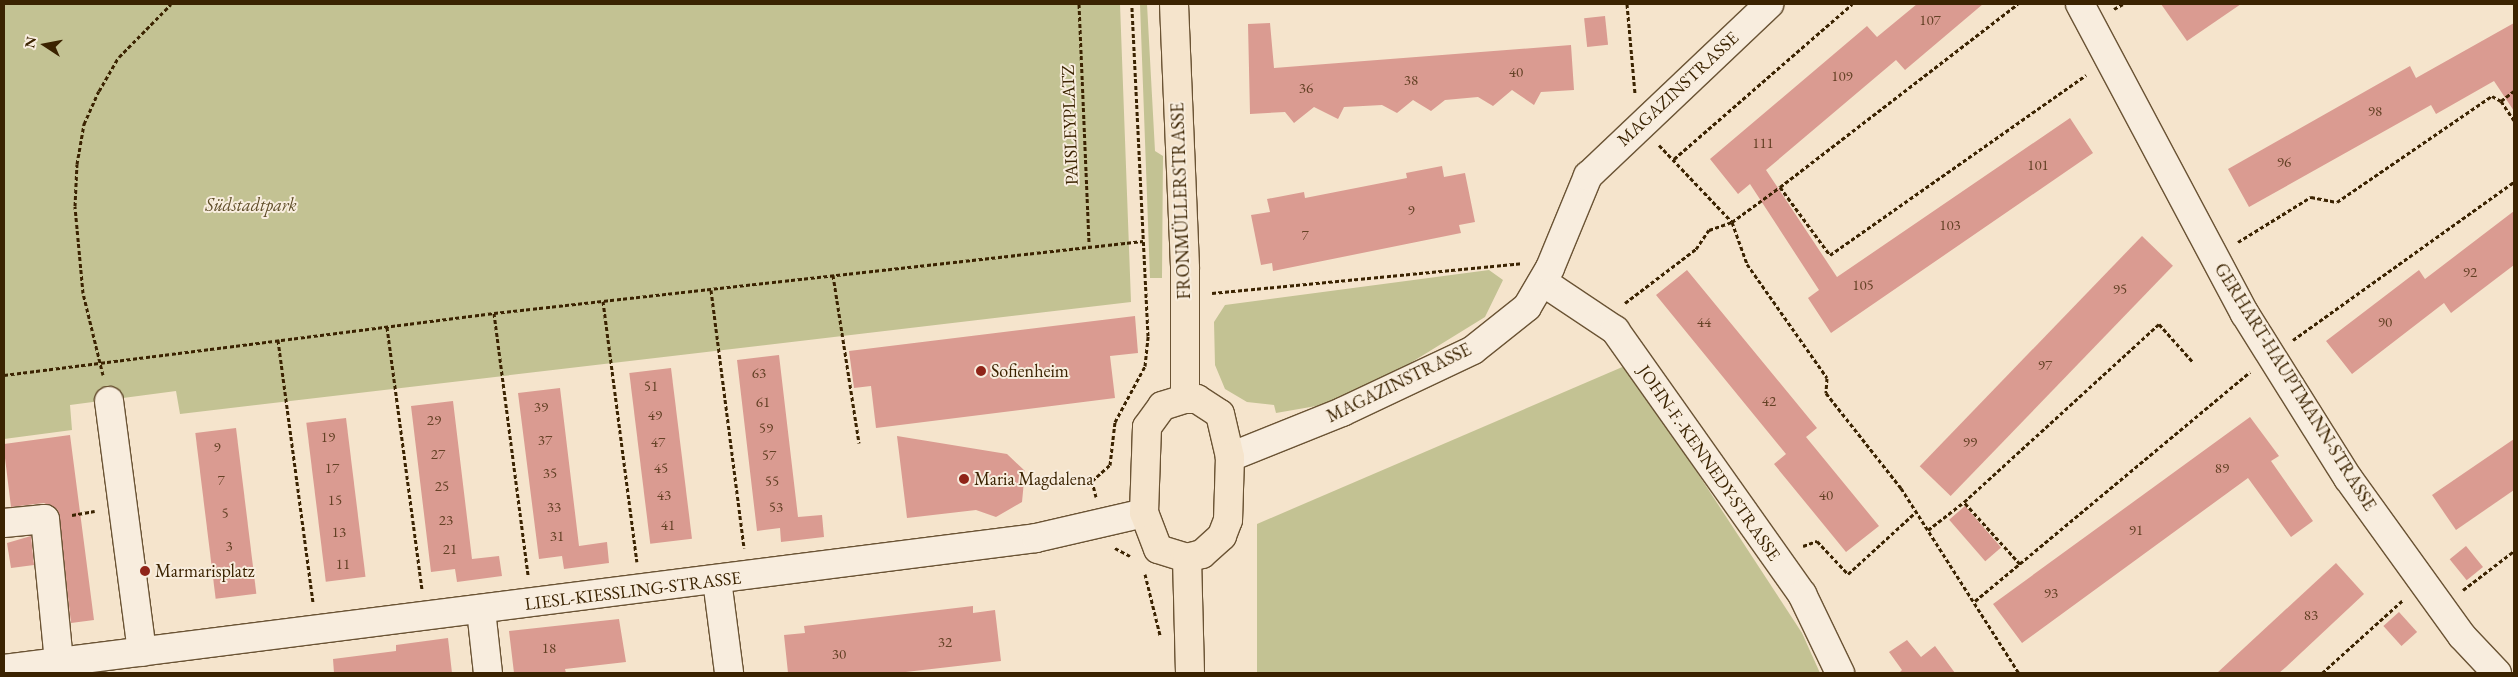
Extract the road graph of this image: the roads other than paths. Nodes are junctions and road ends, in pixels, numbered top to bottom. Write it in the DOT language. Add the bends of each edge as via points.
graph roads {
  1 [pos="1174,4"];
  2 [pos="1768,4"];
  3 [pos="2080,4"];
  4 [pos="1547,275"];
  5 [pos="1184,399"];
  6 [pos="109,401"];
  7 [pos="1230,457"];
  8 [pos="1144,512"];
  9 [pos="4,523"];
  10 [pos="1187,558"];
  11 [pos="718,580"];
  12 [pos="480,610"];
  13 [pos="128,660"];
  14 [pos="59,661"];
  15 [pos="4,669"];
  16 [pos="488,673"];
  17 [pos="729,673"];
  18 [pos="1190,673"];
  19 [pos="1840,673"];
  20 [pos="2497,673"];
  1 -- 5 [label="main road, FRONMÜLLERSTRASSE" via="1185,269"];
  2 -- 4 [label="street, MAGAZINSTRASSE" via="1638,124 1588,176"];
  3 -- 20 [label="street, GERHART-HAUPTMANN-STRASSE" via="2107,60 2270,354 2348,478 2442,607"];
  4 -- 7 [label="street, MAGAZINSTRASSE" via="1527,307 1473,350 1342,412"];
  4 -- 19 [label="street, JOHN-F.-KENNEDY-STRASSE" via="1615,330 1802,594"];
  5 -- 7 [label="main road" via="1197,399 1220,414"];
  5 -- 8 [label="main road" via="1162,406 1147,427"];
  6 -- 13 [label="street" via="123,508"];
  7 -- 10 [label="main road" via="1228,520 1222,536 1202,554"];
  8 -- 10 [label="main road" via="1158,549"];
  8 -- 11 [label="street, LIESL-KIESSLING-STRASSE" via="1036,538"];
  9 -- 14 [label="street" via="45,519"];
  10 -- 18 [label="main road"];
  11 -- 12 [label="street, LIESL-KIESSLING-STRASSE"];
  11 -- 17 [label="street"];
  12 -- 13 [label="street, LIESL-KIESSLING-STRASSE" via="317,630"];
  12 -- 16 [label="street"];
  13 -- 14 [label="street, LIESL-KIESSLING-STRASSE"];
  14 -- 15 [label="street, LIESL-KIESSLING-STRASSE"];
}
